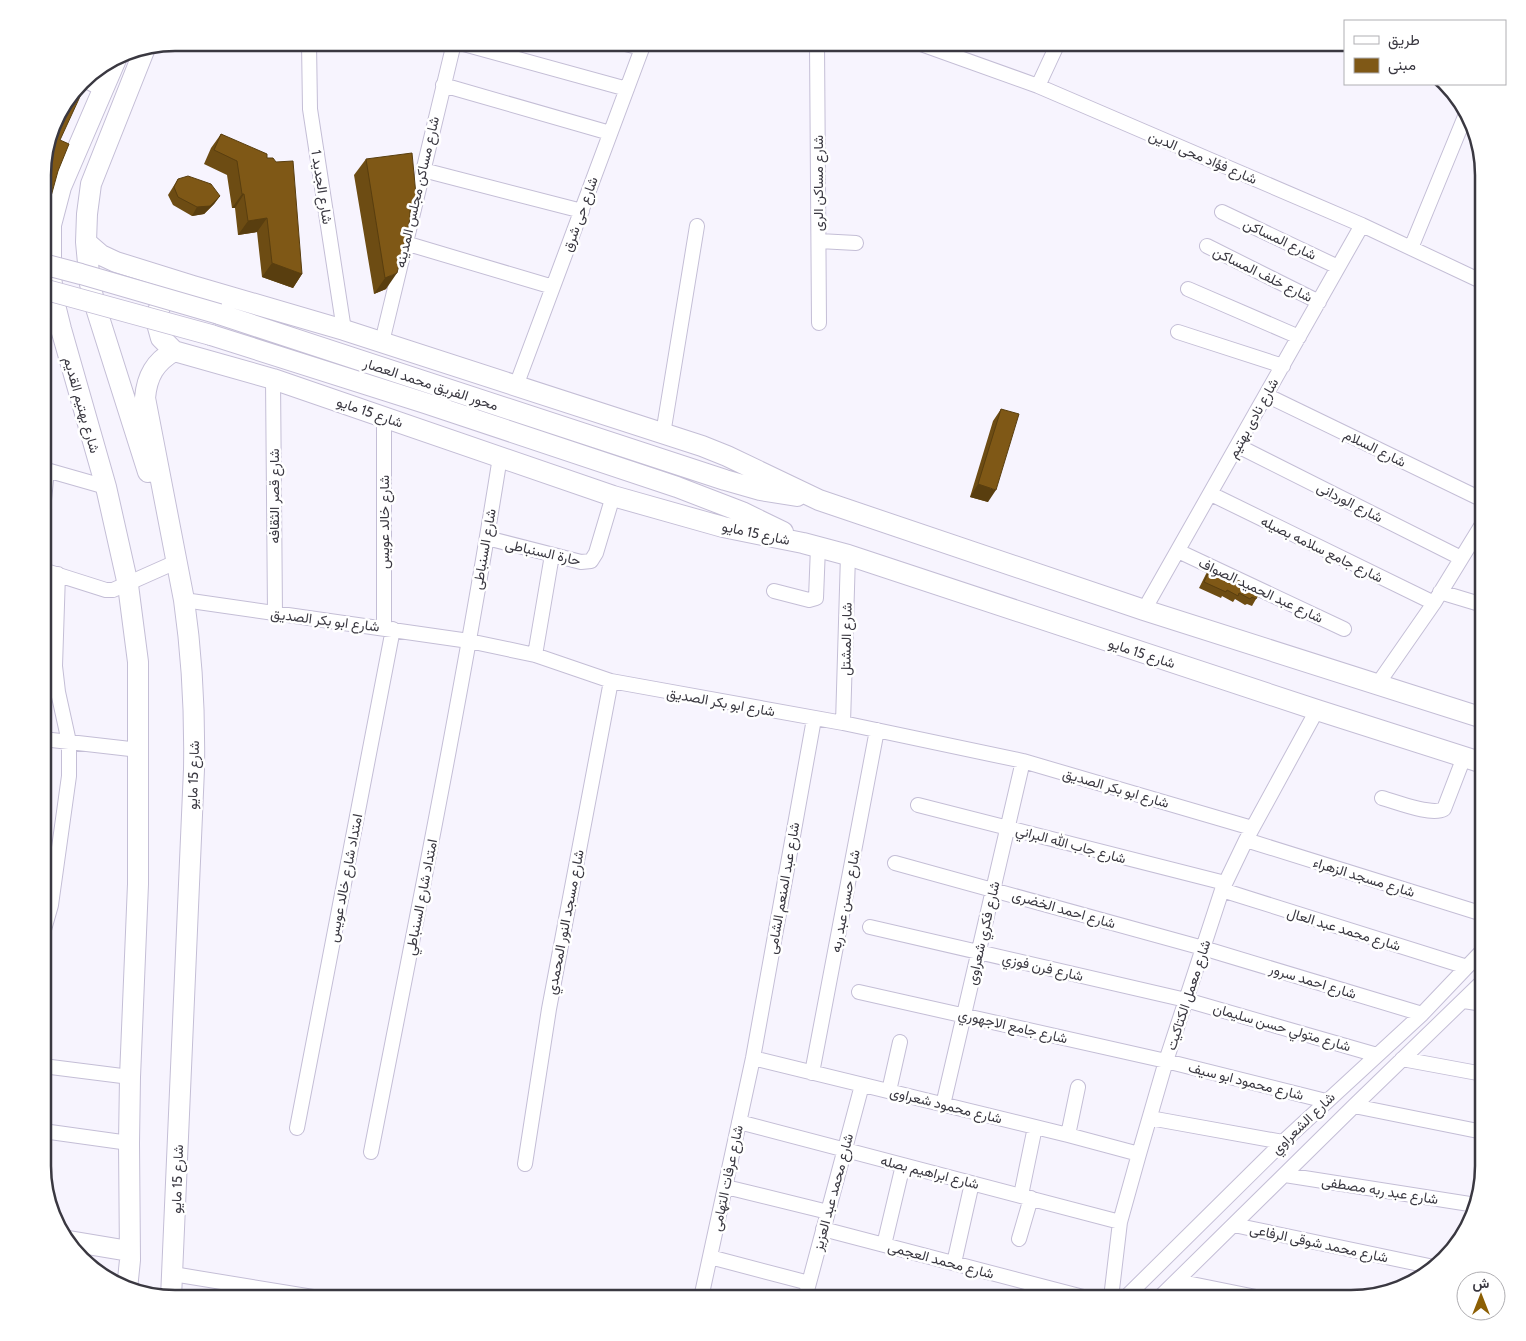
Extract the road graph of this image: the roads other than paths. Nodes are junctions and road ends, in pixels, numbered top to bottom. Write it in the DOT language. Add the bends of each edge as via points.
graph roads {
  1 [pos="308,51"];
  2 [pos="452,51"];
  3 [pos="492,51"];
  4 [pos="641,51"];
  5 [pos="817,51"];
  6 [pos="943,51"];
  7 [pos="1054,51"];
  8 [pos="142,55"];
  9 [pos="113,68"];
  10 [pos="92,84"];
  11 [pos="443,85"];
  12 [pos="1038,86"];
  13 [pos="627,89"];
  14 [pos="104,90"];
  15 [pos="1462,123"];
  16 [pos="610,133"];
  17 [pos="423,170"];
  18 [pos="582,211"];
  19 [pos="1222,212"];
  20 [pos="52,213"];
  21 [pos="1362,225"];
  22 [pos="697,226"];
  23 [pos="819,241"];
  24 [pos="86,242"];
  25 [pos="856,242"];
  26 [pos="405,243"];
  27 [pos="1207,246"];
  28 [pos="1411,248"];
  29 [pos="52,266"];
  30 [pos="1338,267"];
  31 [pos="1474,277"];
  32 [pos="52,284"];
  33 [pos="193,286"];
  34 [pos="553,287"];
  35 [pos="1188,289"];
  36 [pos="52,291"];
  37 [pos="1319,302"];
  38 [pos="819,323"];
  39 [pos="344,330"];
  40 [pos="1178,332"];
  41 [pos="52,334"];
  42 [pos="1299,337"];
  43 [pos="382,342"];
  44 [pos="66,347"];
  45 [pos="174,351"];
  46 [pos="1283,366"];
  47 [pos="273,379"];
  48 [pos="516,386"];
  49 [pos="1266,395"];
  50 [pos="384,417"];
  51 [pos="663,434"];
  52 [pos="1238,446"];
  53 [pos="500,457"];
  54 [pos="52,471"];
  55 [pos="106,487"];
  56 [pos="1211,494"];
  57 [pos="613,496"];
  58 [pos="1474,496"];
  59 [pos="819,500"];
  60 [pos="487,538"];
  61 [pos="810,545"];
  62 [pos="1474,546"];
  63 [pos="1178,551"];
  64 [pos="552,555"];
  65 [pos="848,555"];
  66 [pos="1461,558"];
  67 [pos="176,562"];
  68 [pos="52,572"];
  69 [pos="58,574"];
  70 [pos="128,585"];
  71 [pos="774,591"];
  72 [pos="1437,598"];
  73 [pos="184,600"];
  74 [pos="1474,604"];
  75 [pos="1144,610"];
  76 [pos="274,614"];
  77 [pos="388,628"];
  78 [pos="1344,629"];
  79 [pos="469,641"];
  80 [pos="535,655"];
  81 [pos="611,681"];
  82 [pos="1377,685"];
  83 [pos="1317,710"];
  84 [pos="1475,715"];
  85 [pos="814,719"];
  86 [pos="844,723"];
  87 [pos="877,730"];
  88 [pos="52,740"];
  89 [pos="69,742"];
  90 [pos="139,750"];
  91 [pos="1464,757"];
  92 [pos="1023,761"];
  93 [pos="1475,761"];
  94 [pos="1382,798"];
  95 [pos="918,805"];
  96 [pos="1007,827"];
  97 [pos="1249,834"];
  98 [pos="895,863"];
  99 [pos="1223,887"];
  100 [pos="993,889"];
  101 [pos="52,898"];
  102 [pos="1475,911"];
  103 [pos="870,927"];
  104 [pos="1203,948"];
  105 [pos="978,952"];
  106 [pos="1475,959"];
  107 [pos="1467,968"];
  108 [pos="1475,990"];
  109 [pos="859,992"];
  110 [pos="1186,1000"];
  111 [pos="1464,1001"];
  112 [pos="1475,1003"];
  113 [pos="1422,1014"];
  114 [pos="964,1015"];
  115 [pos="900,1042"];
  116 [pos="1377,1055"];
  117 [pos="753,1058"];
  118 [pos="1402,1059"];
  119 [pos="1166,1061"];
  120 [pos="52,1067"];
  121 [pos="812,1073"];
  122 [pos="1475,1073"];
  123 [pos="130,1077"];
  124 [pos="862,1085"];
  125 [pos="1078,1087"];
  126 [pos="889,1091"];
  127 [pos="1326,1101"];
  128 [pos="943,1104"];
  129 [pos="1354,1106"];
  130 [pos="1150,1118"];
  131 [pos="739,1122"];
  132 [pos="1035,1127"];
  133 [pos="297,1128"];
  134 [pos="1475,1130"];
  135 [pos="52,1132"];
  136 [pos="1068,1135"];
  137 [pos="1283,1142"];
  138 [pos="129,1143"];
  139 [pos="844,1150"];
  140 [pos="371,1152"];
  141 [pos="1139,1154"];
  142 [pos="525,1164"];
  143 [pos="904,1165"];
  144 [pos="1285,1175"];
  145 [pos="972,1183"];
  146 [pos="726,1187"];
  147 [pos="1026,1197"];
  148 [pos="1469,1204"];
  149 [pos="828,1212"];
  150 [pos="1120,1222"];
  151 [pos="1234,1225"];
  152 [pos="823,1229"];
  153 [pos="1020,1239"];
  154 [pos="79,1244"];
  155 [pos="884,1245"];
  156 [pos="130,1251"];
  157 [pos="710,1257"];
  158 [pos="954,1263"];
  159 [pos="1425,1265"];
  160 [pos="173,1274"];
  161 [pos="128,1280"];
  162 [pos="1177,1281"];
  163 [pos="809,1283"];
  164 [pos="172,1290"];
  165 [pos="270,1290"];
  166 [pos="703,1290"];
  167 [pos="807,1290"];
  168 [pos="1057,1290"];
  169 [pos="1111,1290"];
  170 [pos="1133,1290"];
  171 [pos="1167,1290"];
  172 [pos="1221,1290"];
  1 -- 39 [label="street, شارع الجديد 1" via="310,109"];
  2 -- 11 [label="street, شارع مساكن مجلس المدينه"];
  3 -- 13 [label="street"];
  4 -- 13 [label="street, شارع حى شرق"];
  5 -- 23 [label="street, شارع مساكن الرى"];
  6 -- 12 [label="street, شارع فؤاد محى الدين"];
  7 -- 12 [label="street"];
  8 -- 24 [label="main road" via="91,184"];
  9 -- 14 [label="main road, شارع بهتيم القديم"];
  10 -- 14 [label="street"];
  11 -- 16 [label="street"];
  11 -- 17 [label="street, شارع مساكن مجلس المدينه"];
  12 -- 21 [label="street, شارع فؤاد محى الدين"];
  13 -- 16 [label="street, شارع حى شرق"];
  14 -- 20 [label="main road, شارع بهتيم القديم"];
  15 -- 28 [label="street"];
  16 -- 18 [label="street, شارع حى شرق"];
  17 -- 18 [label="street"];
  17 -- 26 [label="street, شارع مساكن مجلس المدينه"];
  18 -- 34 [label="street, شارع حى شرق"];
  19 -- 30 [label="street, شارع المساكن"];
  21 -- 28 [label="street, شارع فؤاد محى الدين"];
  21 -- 30 [label="street, شارع نادى بهتيم"];
  22 -- 51 [label="street"];
  23 -- 25 [label="street"];
  23 -- 38 [label="street, شارع مساكن الرى"];
  24 -- 33 [label="main road" via="108,259"];
  24 -- 67 [label="main road" via="95,305"];
  26 -- 34 [label="street"];
  26 -- 43 [label="street, شارع مساكن مجلس المدينه"];
  27 -- 37 [label="street, شارع خلف المساكن"];
  28 -- 31 [label="street, شارع فؤاد محى الدين"];
  29 -- 59 [label="main road, محور الفريق محمد العصار, bridge" via="219,314 725,480"];
  30 -- 37 [label="street, شارع نادى بهتيم"];
  32 -- 44 [label="main road, شارع بهتيم القديم"];
  33 -- 39 [label="main road"];
  33 -- 45 [label="main road" via="175,290 158,311 156,320 161,338"];
  34 -- 48 [label="street, شارع حى شرق"];
  35 -- 42 [label="street"];
  36 -- 61 [label="main road, محور الفريق محمد العصار, bridge" via="211,334 562,448 742,512"];
  37 -- 42 [label="street, شارع نادى بهتيم"];
  39 -- 43 [label="main road"];
  40 -- 46 [label="street"];
  41 -- 44 [label="main road"];
  42 -- 46 [label="street, شارع نادى بهتيم"];
  43 -- 48 [label="main road"];
  44 -- 55 [label="main road, شارع بهتيم القديم"];
  45 -- 47 [label="main road, شارع 15 مايو"];
  45 -- 67 [label="main road, شارع 15 مايو" via="164,357 149,375 145,398"];
  46 -- 49 [label="street, شارع نادى بهتيم"];
  47 -- 50 [label="main road, شارع 15 مايو"];
  47 -- 76 [label="street, شارع قصر الثقافه"];
  48 -- 51 [label="main road"];
  49 -- 52 [label="street, شارع نادى بهتيم"];
  49 -- 58 [label="street, شارع السلام"];
  50 -- 53 [label="main road, شارع 15 مايو"];
  50 -- 77 [label="street, شارع خالد عويس"];
  51 -- 59 [label="main road" via="727,456"];
  52 -- 56 [label="street, شارع نادى بهتيم"];
  52 -- 66 [label="street, شارع الوردانى"];
  53 -- 57 [label="main road, شارع 15 مايو"];
  53 -- 60 [label="street, شارع السنباطى"];
  54 -- 55 [label="street"];
  55 -- 70 [label="main road, شارع بهتيم القديم"];
  56 -- 63 [label="street, شارع نادى بهتيم"];
  56 -- 72 [label="street, شارع جامع سلامه بصيله"];
  57 -- 61 [label="main road, شارع 15 مايو" via="723,527"];
  57 -- 64 [label="street, حارة السنباطى" via="591,561 581,562"];
  59 -- 75 [label="main road"];
  60 -- 64 [label="street, حارة السنباطى"];
  60 -- 79 [label="street, شارع السنباطى"];
  61 -- 65 [label="main road, شارع 15 مايو"];
  61 -- 71 [label="street" via="816,598 809,600"];
  62 -- 66 [label="street"];
  63 -- 75 [label="street, شارع نادى بهتيم"];
  63 -- 78 [label="street, شارع عبد الحميد الصواف"];
  64 -- 80 [label="street"];
  65 -- 83 [label="main road, شارع 15 مايو"];
  65 -- 86 [label="street, شارع المشتل"];
  66 -- 72 [label="street"];
  67 -- 70 [label="street"];
  67 -- 73 [label="main road, شارع 15 مايو"];
  68 -- 69 [label="street"];
  69 -- 70 [label="street" via="106,590"];
  69 -- 89 [label="street" via="55,666"];
  70 -- 90 [label="main road" via="138,662"];
  72 -- 74 [label="street, شارع جامع سلامه بصيله"];
  72 -- 82 [label="street"];
  73 -- 76 [label="street, شارع ابو بكر الصديق"];
  73 -- 160 [label="main road, شارع 15 مايو" via="194,706 194,769"];
  75 -- 82 [label="main road"];
  76 -- 77 [label="street, شارع ابو بكر الصديق"];
  77 -- 79 [label="street, شارع ابو بكر الصديق"];
  77 -- 133 [label="street, امتداد شارع خالد عويس"];
  79 -- 80 [label="street, شارع ابو بكر الصديق"];
  79 -- 140 [label="street, امتداد شارع السنباطي"];
  80 -- 81 [label="street, شارع ابو بكر الصديق"];
  81 -- 85 [label="street, شارع ابو بكر الصديق"];
  81 -- 142 [label="street, شارع مسجد النور المحمدي" via="549,1009"];
  82 -- 84 [label="main road"];
  83 -- 91 [label="main road, شارع 15 مايو"];
  83 -- 97 [label="street, شارع معمل الكتاكيت"];
  85 -- 86 [label="street, شارع ابو بكر الصديق"];
  85 -- 117 [label="street, شارع عبد المنعم الشامى"];
  86 -- 87 [label="street, شارع ابو بكر الصديق"];
  87 -- 92 [label="street, شارع ابو بكر الصديق"];
  87 -- 121 [label="street, شارع حسن عبد ربه"];
  88 -- 89 [label="street"];
  89 -- 90 [label="street"];
  89 -- 101 [label="street" via="67,796"];
  90 -- 123 [label="main road" via="138,884"];
  91 -- 93 [label="main road, شارع 15 مايو"];
  91 -- 94 [label="street" via="1444,809 1440,811"];
  92 -- 96 [label="street, شارع فكري شعراوى"];
  92 -- 97 [label="street, شارع ابو بكر الصديق"];
  95 -- 96 [label="street, شارع جاب الله البراني"];
  96 -- 99 [label="street, شارع جاب الله البراني"];
  96 -- 100 [label="street, شارع فكري شعراوى"];
  97 -- 99 [label="street, شارع معمل الكتاكيت"];
  97 -- 102 [label="street, شارع مسجد الزهراء"];
  98 -- 100 [label="street, شارع احمد الخضرى"];
  99 -- 104 [label="street, شارع معمل الكتاكيت"];
  99 -- 107 [label="street, شارع محمد عبد العال"];
  100 -- 104 [label="street, شارع احمد الخضرى"];
  100 -- 105 [label="street, شارع فكري شعراوى"];
  103 -- 105 [label="street, شارع فرن فوزي"];
  104 -- 110 [label="street, شارع معمل الكتاكيت"];
  104 -- 113 [label="street, شارع احمد سرور"];
  105 -- 110 [label="street, شارع فرن فوزي"];
  105 -- 114 [label="street, شارع فكري شعراوى"];
  106 -- 107 [label="street, شارع الشعراوي"];
  107 -- 113 [label="street, شارع الشعراوي"];
  108 -- 111 [label="street, شارع الشعراوي"];
  109 -- 114 [label="street, شارع جامع الاجهوري"];
  110 -- 116 [label="street, شارع متولي حسن سليمان"];
  110 -- 119 [label="street, شارع معمل الكتاكيت"];
  111 -- 112 [label="street"];
  111 -- 118 [label="street, شارع الشعراوي"];
  113 -- 116 [label="street, شارع الشعراوي"];
  114 -- 119 [label="street, شارع جامع الاجهوري"];
  114 -- 128 [label="street, شارع فكري شعراوى"];
  115 -- 126 [label="street"];
  116 -- 127 [label="street, شارع الشعراوي"];
  117 -- 121 [label="street, شارع محمود شعراوى"];
  117 -- 131 [label="street, شارع عرفات التهامى"];
  118 -- 122 [label="street"];
  118 -- 129 [label="street, شارع الشعراوي"];
  119 -- 127 [label="street, شارع محمود ابو سيف"];
  119 -- 130 [label="street, شارع معمل الكتاكيت"];
  120 -- 123 [label="street"];
  121 -- 124 [label="street, شارع محمود شعراوى"];
  123 -- 138 [label="main road"];
  124 -- 126 [label="street, شارع محمود شعراوى"];
  124 -- 139 [label="street, شارع محمد عبد العزيز"];
  125 -- 136 [label="street"];
  126 -- 128 [label="street, شارع محمود شعراوى"];
  127 -- 137 [label="street, شارع الشعراوي"];
  128 -- 132 [label="street, شارع محمود شعراوى"];
  129 -- 134 [label="street"];
  129 -- 144 [label="street, شارع الشعراوي"];
  130 -- 137 [label="street"];
  130 -- 141 [label="street, شارع معمل الكتاكيت"];
  131 -- 139 [label="street, شارع ابراهيم بصله"];
  131 -- 146 [label="street, شارع عرفات التهامى"];
  132 -- 136 [label="street, شارع محمود شعراوى"];
  132 -- 147 [label="street"];
  135 -- 138 [label="street"];
  136 -- 141 [label="street, شارع محمود شعراوى"];
  137 -- 170 [label="street, شارع الشعراوي"];
  138 -- 156 [label="main road"];
  139 -- 143 [label="street, شارع ابراهيم بصله"];
  139 -- 149 [label="street, شارع محمد عبد العزيز"];
  141 -- 150 [label="street, شارع معمل الكتاكيت"];
  143 -- 145 [label="street, شارع ابراهيم بصله"];
  143 -- 155 [label="street"];
  144 -- 148 [label="street, شارع عبد ربه مصطفى"];
  144 -- 151 [label="street, شارع الشعراوي"];
  145 -- 147 [label="street, شارع ابراهيم بصله"];
  145 -- 158 [label="street"];
  146 -- 149 [label="street"];
  146 -- 157 [label="street, شارع عرفات التهامى"];
  147 -- 150 [label="street, شارع ابراهيم بصله"];
  147 -- 153 [label="street"];
  149 -- 152 [label="street, شارع محمد عبد العزيز"];
  150 -- 169 [label="street, شارع معمل الكتاكيت"];
  151 -- 159 [label="street, شارع محمد شوقى الرفاعى"];
  151 -- 162 [label="street, شارع الشعراوي"];
  152 -- 155 [label="street, شارع محمد العجمى"];
  152 -- 163 [label="street, شارع محمد عبد العزيز"];
  154 -- 156 [label="main road"];
  155 -- 158 [label="street, شارع محمد العجمى"];
  156 -- 161 [label="main road"];
  157 -- 163 [label="street"];
  157 -- 166 [label="street, شارع عرفات التهامى"];
  158 -- 168 [label="street, شارع محمد العجمى"];
  160 -- 164 [label="main road, شارع 15 مايو"];
  160 -- 165 [label="street"];
  162 -- 171 [label="street, شارع الشعراوي"];
  162 -- 172 [label="street"];
  163 -- 167 [label="street, شارع محمد عبد العزيز"];
}
